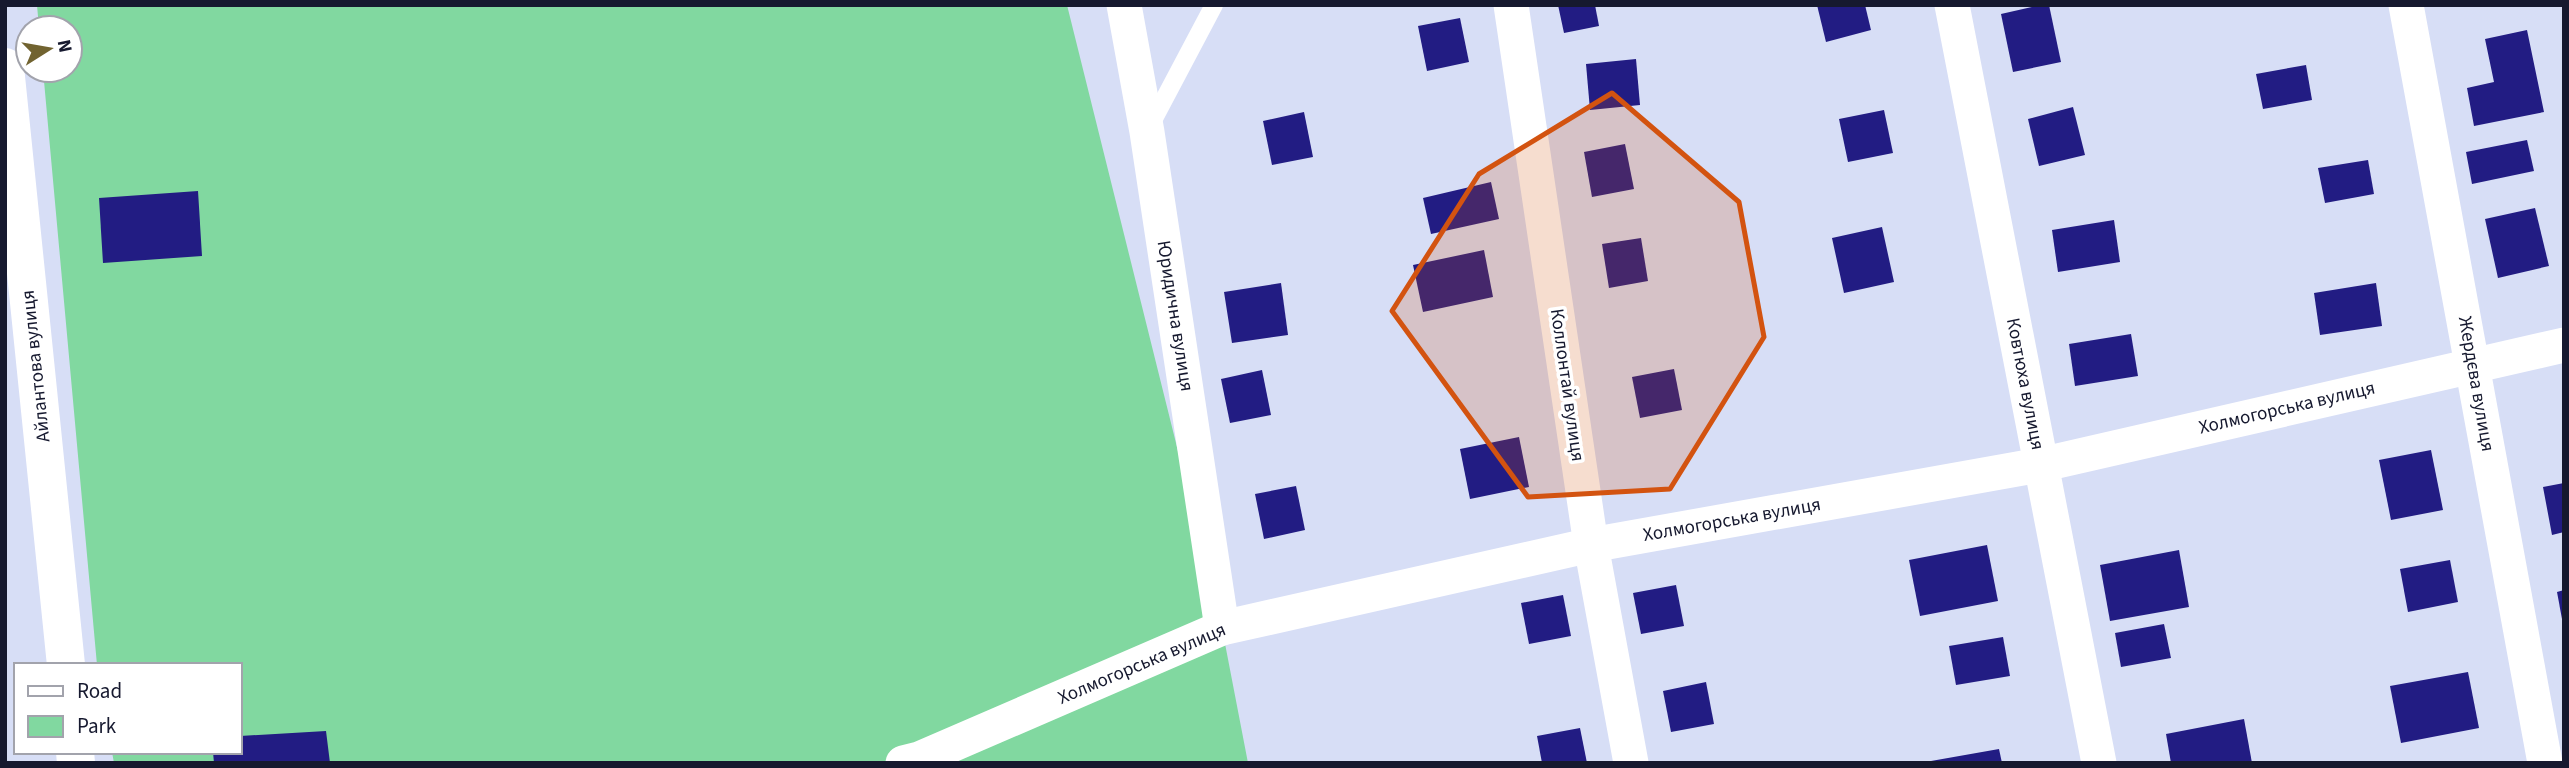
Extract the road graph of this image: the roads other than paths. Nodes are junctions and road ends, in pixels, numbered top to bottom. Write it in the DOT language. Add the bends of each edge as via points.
graph roads {
  1 [pos="1124,5"];
  2 [pos="1214,5"];
  3 [pos="1511,5"];
  4 [pos="1952,5"];
  5 [pos="2406,5"];
  6 [pos="5,67"];
  7 [pos="1147,132"];
  8 [pos="2564,345"];
  9 [pos="2473,366"];
  10 [pos="2040,465"];
  11 [pos="1591,545"];
  12 [pos="1222,628"];
  13 [pos="66,663"];
  14 [pos="911,761"];
  15 [pos="1631,763"];
  16 [pos="2099,763"];
  17 [pos="2545,763"];
  1 -- 7 [label="street, Юридична вулиця"];
  2 -- 7 [label="lane"];
  3 -- 11 [label="street, Коллонтай вулиця"];
  4 -- 10 [label="street, Ковтюха вулиця"];
  5 -- 9 [label="street, Жердєва вулиця"];
  6 -- 13 [label="street, Айлантова вулиця"];
  7 -- 12 [label="street, Юридична вулиця"];
  8 -- 9 [label="street, Холмогорська вулиця"];
  9 -- 10 [label="street, Холмогорська вулиця"];
  9 -- 17 [label="street, Жердєва вулиця"];
  10 -- 11 [label="street, Холмогорська вулиця"];
  10 -- 16 [label="street, Ковтюха вулиця"];
  11 -- 12 [label="street, Холмогорська вулиця"];
  11 -- 15 [label="street, Коллонтай вулиця"];
  12 -- 14 [label="street, Холмогорська вулиця"];
}
